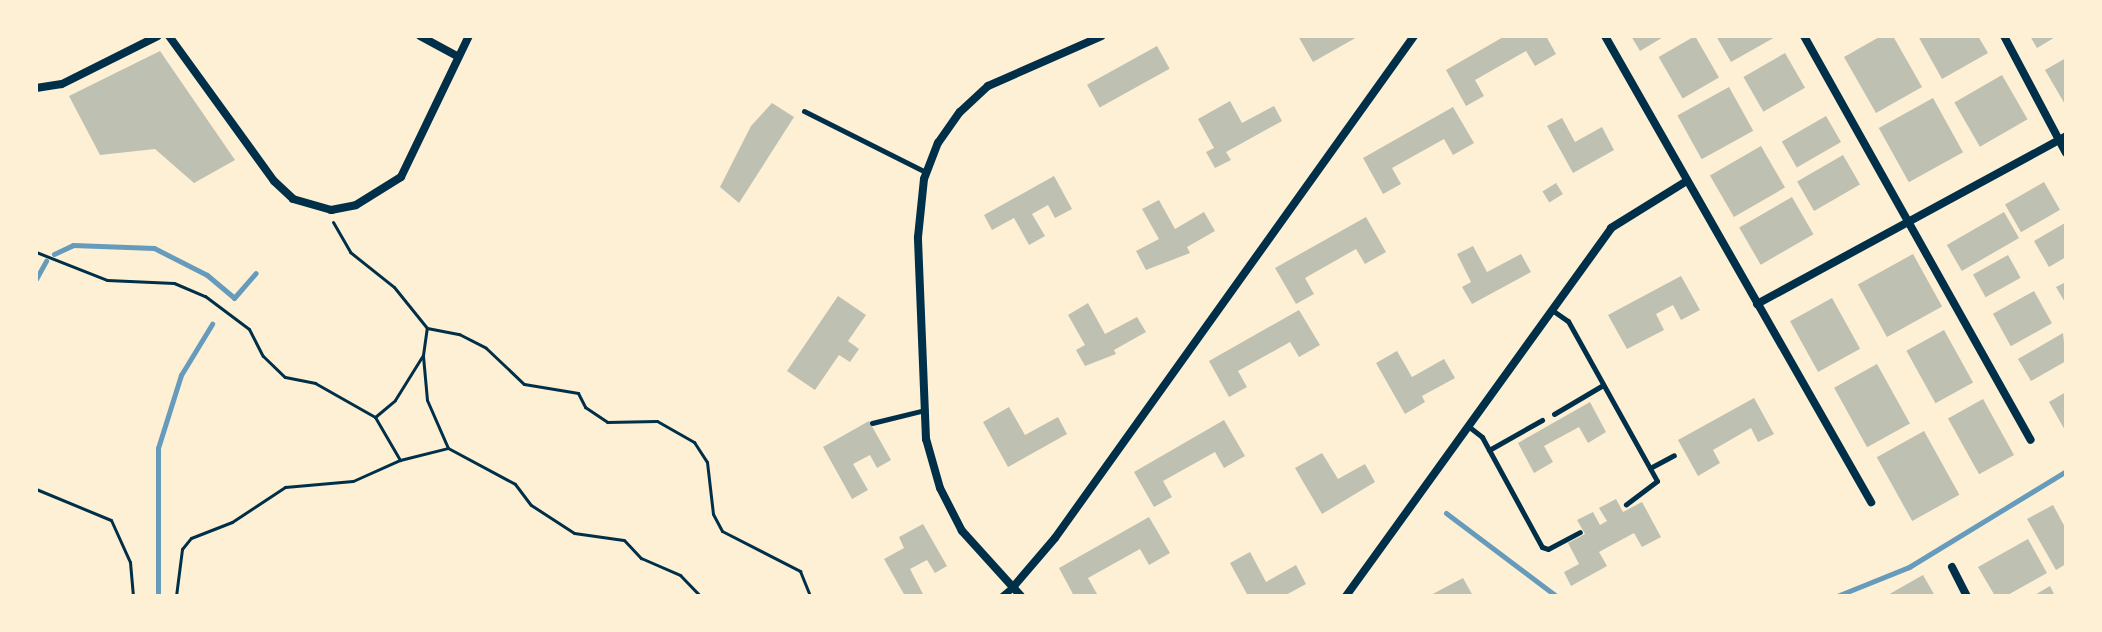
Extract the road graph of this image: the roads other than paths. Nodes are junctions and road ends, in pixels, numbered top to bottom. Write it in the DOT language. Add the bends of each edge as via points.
graph roads {
  1 [pos="158,36"];
  2 [pos="169,36"];
  3 [pos="420,36"];
  4 [pos="469,36"];
  5 [pos="1102,36"];
  6 [pos="1414,36"];
  7 [pos="1605,36"];
  8 [pos="1804,36"];
  9 [pos="2004,36"];
  10 [pos="457,56"];
  11 [pos="36,88"];
  12 [pos="804,111"];
  13 [pos="2062,138"];
  14 [pos="2066,153"];
  15 [pos="926,172"];
  16 [pos="1685,182"];
  17 [pos="1908,222"];
  18 [pos="1757,304"];
  19 [pos="1552,310"];
  20 [pos="1603,385"];
  21 [pos="925,410"];
  22 [pos="1554,414"];
  23 [pos="1542,420"];
  24 [pos="872,423"];
  25 [pos="1468,426"];
  26 [pos="2031,440"];
  27 [pos="1489,450"];
  28 [pos="1674,455"];
  29 [pos="1650,468"];
  30 [pos="1871,502"];
  31 [pos="1626,504"];
  32 [pos="1580,532"];
  33 [pos="1952,567"];
  34 [pos="1014,586"];
  35 [pos="1002,596"];
  36 [pos="1021,596"];
  37 [pos="1346,596"];
  38 [pos="1967,596"];
  1 -- 11 [label="street" via="62,84"];
  2 -- 10 [label="street" via="274,181 293,199 331,210 356,205 401,177"];
  3 -- 10 [label="street"];
  4 -- 10 [label="street"];
  5 -- 15 [label="street" via="988,86 960,112"];
  6 -- 34 [label="street" via="1055,538"];
  7 -- 16 [label="street"];
  8 -- 17 [label="street"];
  9 -- 13 [label="street"];
  12 -- 15 [label="lane"];
  13 -- 14 [label="street"];
  13 -- 17 [label="street"];
  15 -- 21 [label="street" via="918,237"];
  16 -- 18 [label="street"];
  16 -- 19 [label="street" via="1611,228"];
  17 -- 18 [label="street"];
  17 -- 26 [label="street"];
  18 -- 30 [label="street"];
  19 -- 20 [label="lane" via="1568,321"];
  19 -- 25 [label="street"];
  20 -- 22 [label="lane"];
  20 -- 29 [label="lane"];
  21 -- 24 [label="lane"];
  21 -- 34 [label="street" via="940,488 962,531"];
  23 -- 27 [label="lane"];
  25 -- 27 [label="lane"];
  25 -- 37 [label="street"];
  27 -- 32 [label="lane" via="1544,549"];
  28 -- 29 [label="lane"];
  29 -- 31 [label="lane" via="1656,487"];
  33 -- 38 [label="street"];
  34 -- 35 [label="street"];
  34 -- 36 [label="street"];
}
